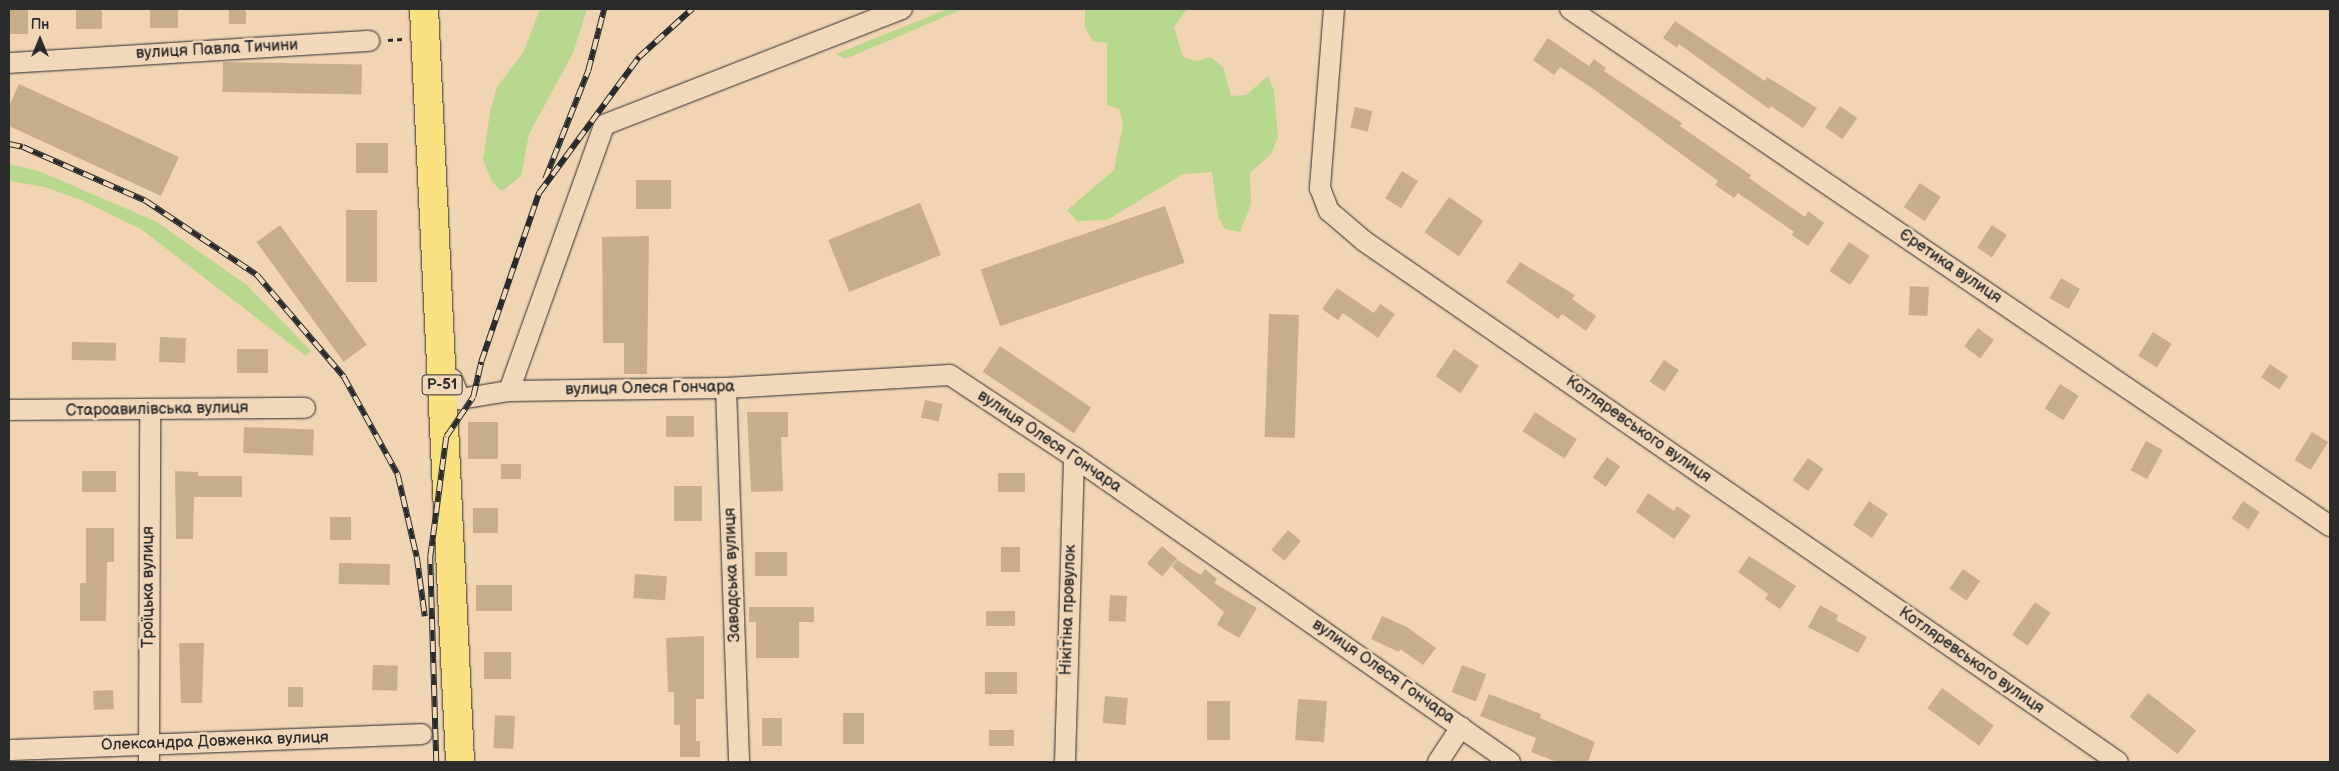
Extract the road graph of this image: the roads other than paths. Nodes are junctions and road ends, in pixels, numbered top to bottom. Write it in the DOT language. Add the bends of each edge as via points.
graph roads {
  1 [pos="424,9"];
  2 [pos="902,9"];
  3 [pos="1334,9"];
  4 [pos="1570,9"];
  5 [pos="369,41"];
  6 [pos="9,63"];
  7 [pos="452,379"];
  8 [pos="726,388"];
  9 [pos="509,391"];
  10 [pos="305,408"];
  11 [pos="9,410"];
  12 [pos="150,411"];
  13 [pos="1074,457"];
  14 [pos="2330,526"];
  15 [pos="1461,727"];
  16 [pos="422,734"];
  17 [pos="9,750"];
  18 [pos="149,753"];
  19 [pos="460,762"];
  20 [pos="739,762"];
  21 [pos="1065,762"];
  22 [pos="1438,762"];
  23 [pos="1510,762"];
  24 [pos="2118,762"];
  1 -- 19 [label="main road, Р-51"];
  2 -- 9 [label="street" via="604,125"];
  3 -- 24 [label="street, Котляревського вулиця" via="1320,188 1329,211 1373,246"];
  4 -- 14 [label="street, Єретика вулиця"];
  5 -- 6 [label="street, вулиця Павла Тичини"];
  7 -- 9 [label="street, вулиця Олеся Гончара" via="460,399"];
  8 -- 9 [label="street, вулиця Олеся Гончара"];
  8 -- 13 [label="street, вулиця Олеся Гончара" via="950,375"];
  8 -- 20 [label="street, Заводська вулиця"];
  10 -- 12 [label="street, Староавилівська вулиця"];
  11 -- 12 [label="street, Староавилівська вулиця"];
  12 -- 18 [label="street, Троїцька вулиця"];
  13 -- 15 [label="street, вулиця Олеся Гончара"];
  13 -- 21 [label="street, Нікітіна провулок"];
  15 -- 22 [label="street"];
  15 -- 23 [label="street, вулиця Олеся Гончара"];
  16 -- 18 [label="street, Олександра Довженка вулиця"];
  17 -- 18 [label="street, Олександра Довженка вулиця"];
}
